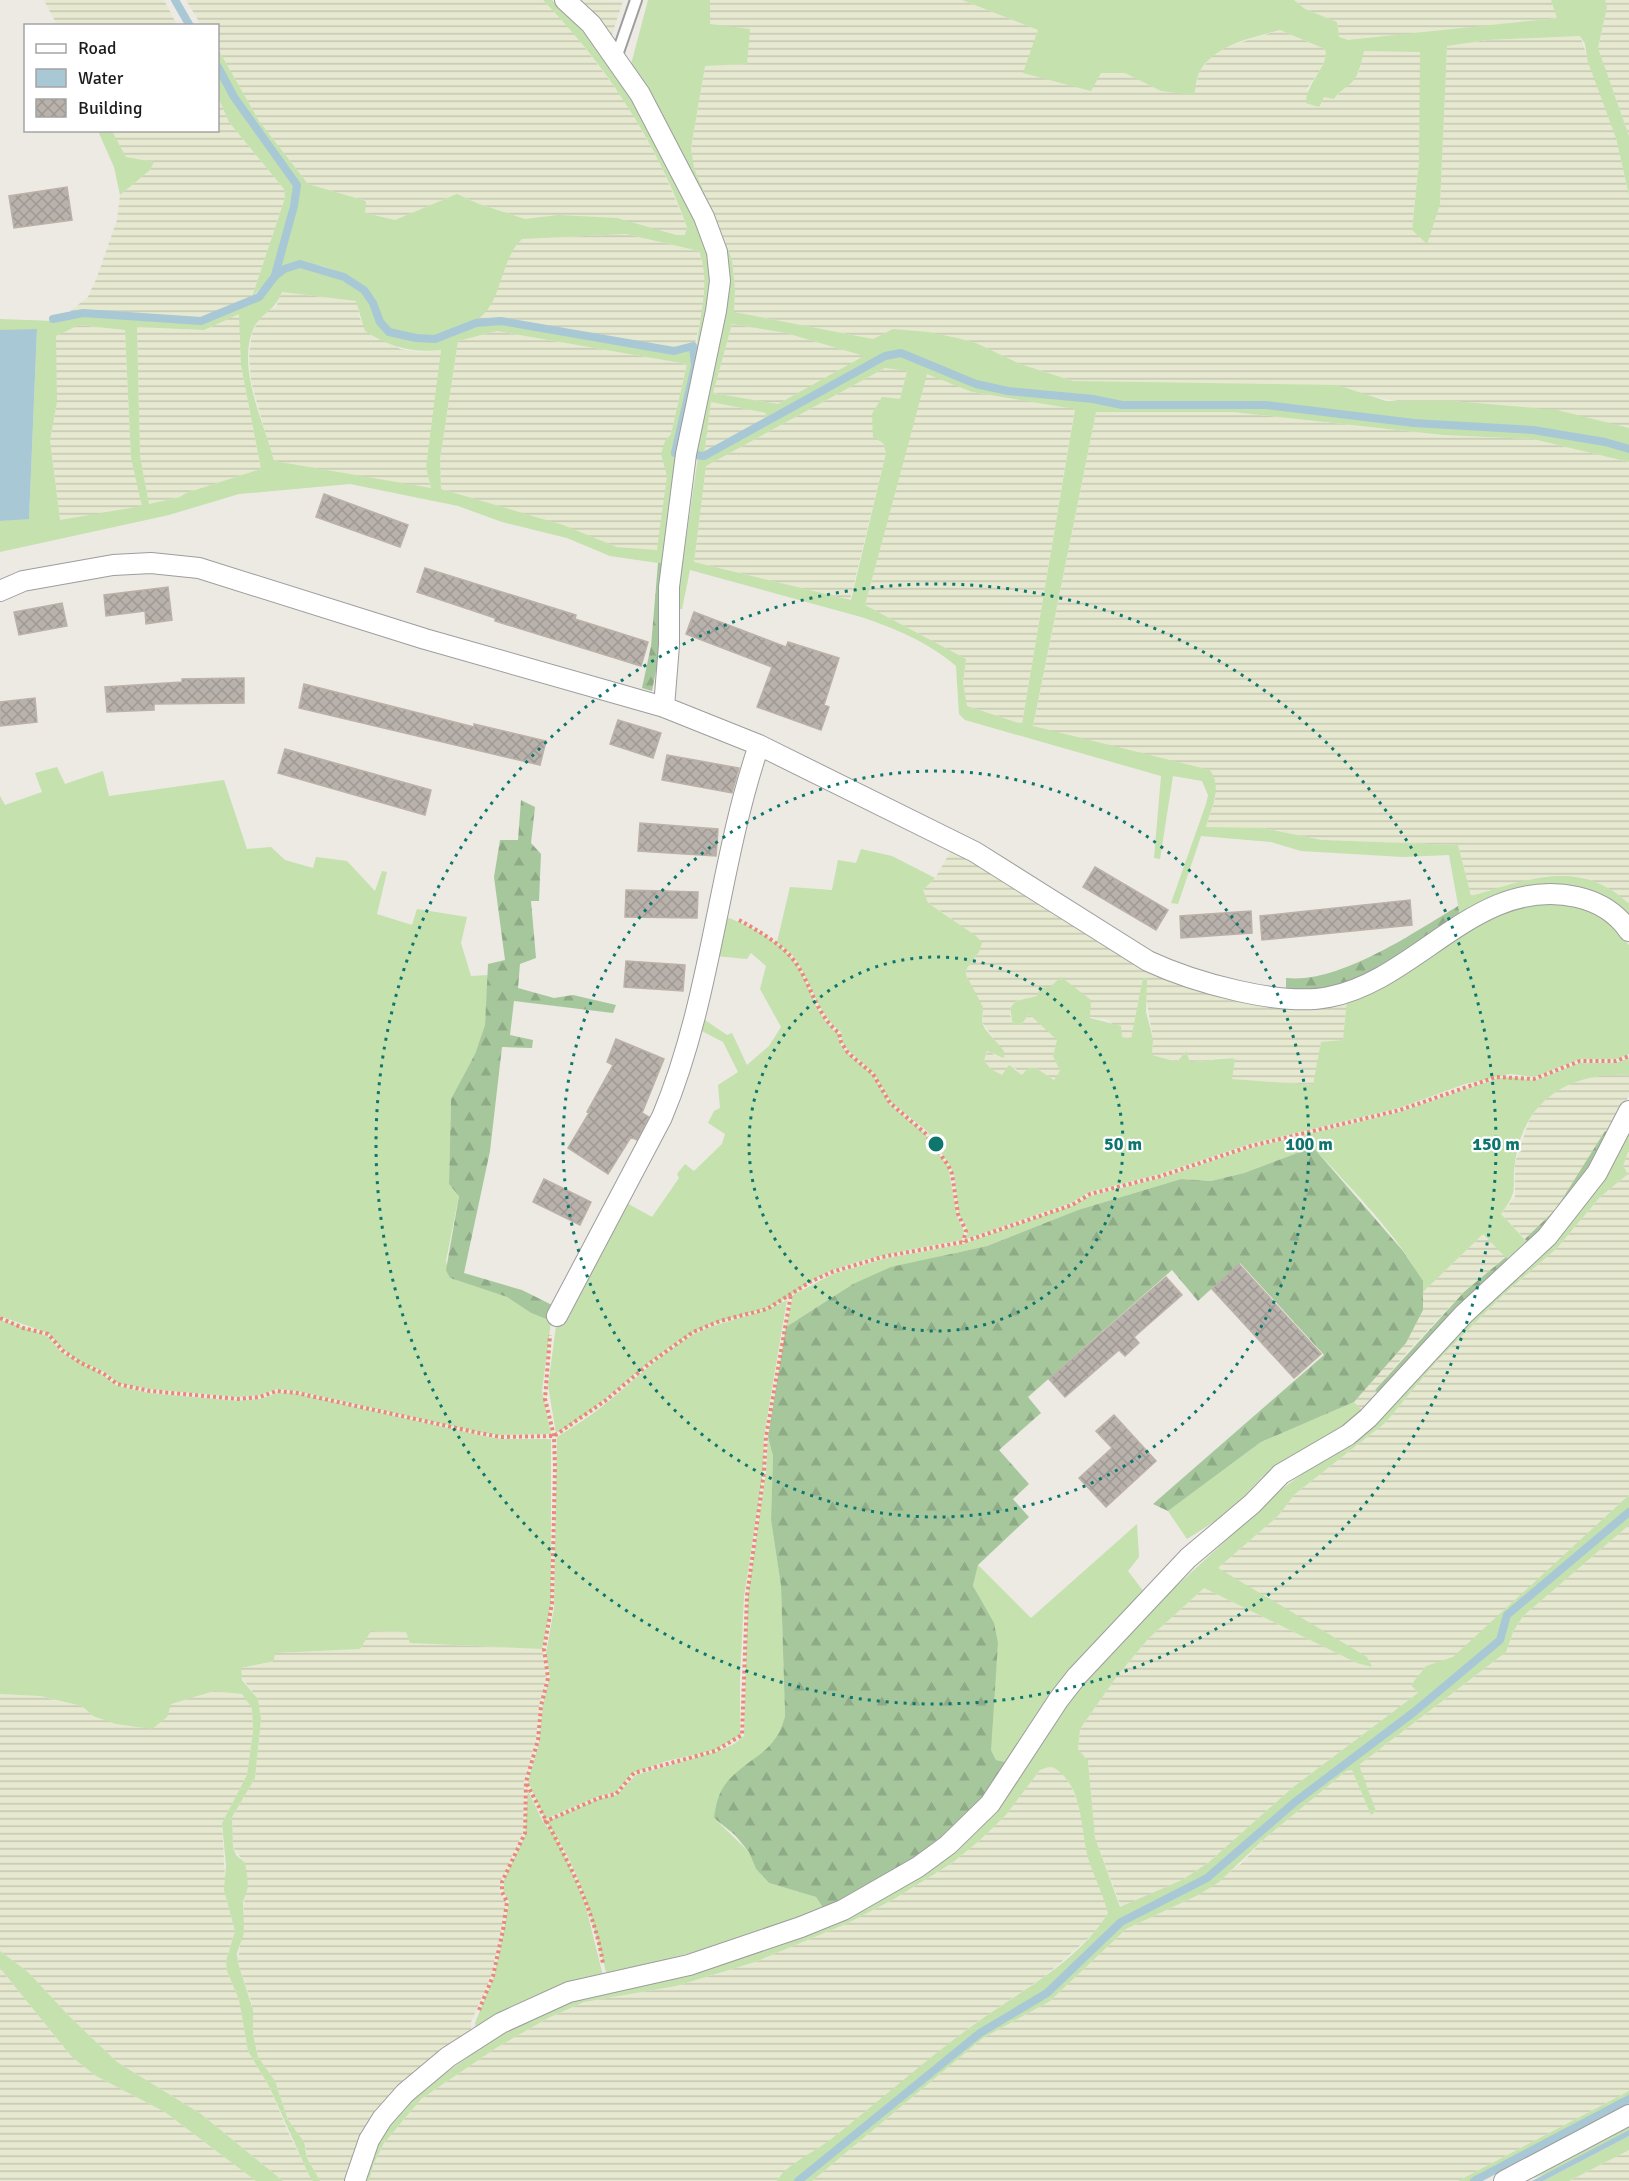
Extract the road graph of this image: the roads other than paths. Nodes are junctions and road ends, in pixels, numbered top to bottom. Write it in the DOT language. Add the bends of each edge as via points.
graph roads {
  1 [pos="565,0"];
  2 [pos="636,0"];
  3 [pos="616,58"];
  4 [pos="0,591"];
  5 [pos="664,707"];
  6 [pos="759,745"];
  7 [pos="1629,930"];
  8 [pos="1629,1111"];
  9 [pos="557,1316"];
  10 [pos="1629,2115"];
  11 [pos="355,2181"];
  12 [pos="1504,2181"];
  1 -- 3 [label="street" via="591,24"];
  2 -- 3 [label="lane"];
  3 -- 5 [label="street" via="640,94 704,217 717,252 720,281 686,454 669,586"];
  4 -- 5 [label="street" via="34,579 113,565 151,563 199,568 425,639"];
  5 -- 6 [label="street"];
  6 -- 7 [label="street" via="975,852 1148,961 1226,989 1286,998 1329,997 1383,975 1478,913 1522,897 1567,895 1589,900 1611,910"];
  6 -- 9 [label="street" via="738,813 719,911 674,1088"];
  8 -- 11 [label="street" via="1596,1173 1547,1237 1464,1314 1368,1418 1348,1435 1281,1474 1188,1558 1077,1676 990,1804 948,1845 843,1910 801,1927 689,1965 569,1992 501,2023 448,2057 405,2093 369,2140"];
  10 -- 12 [label="street"];
}
